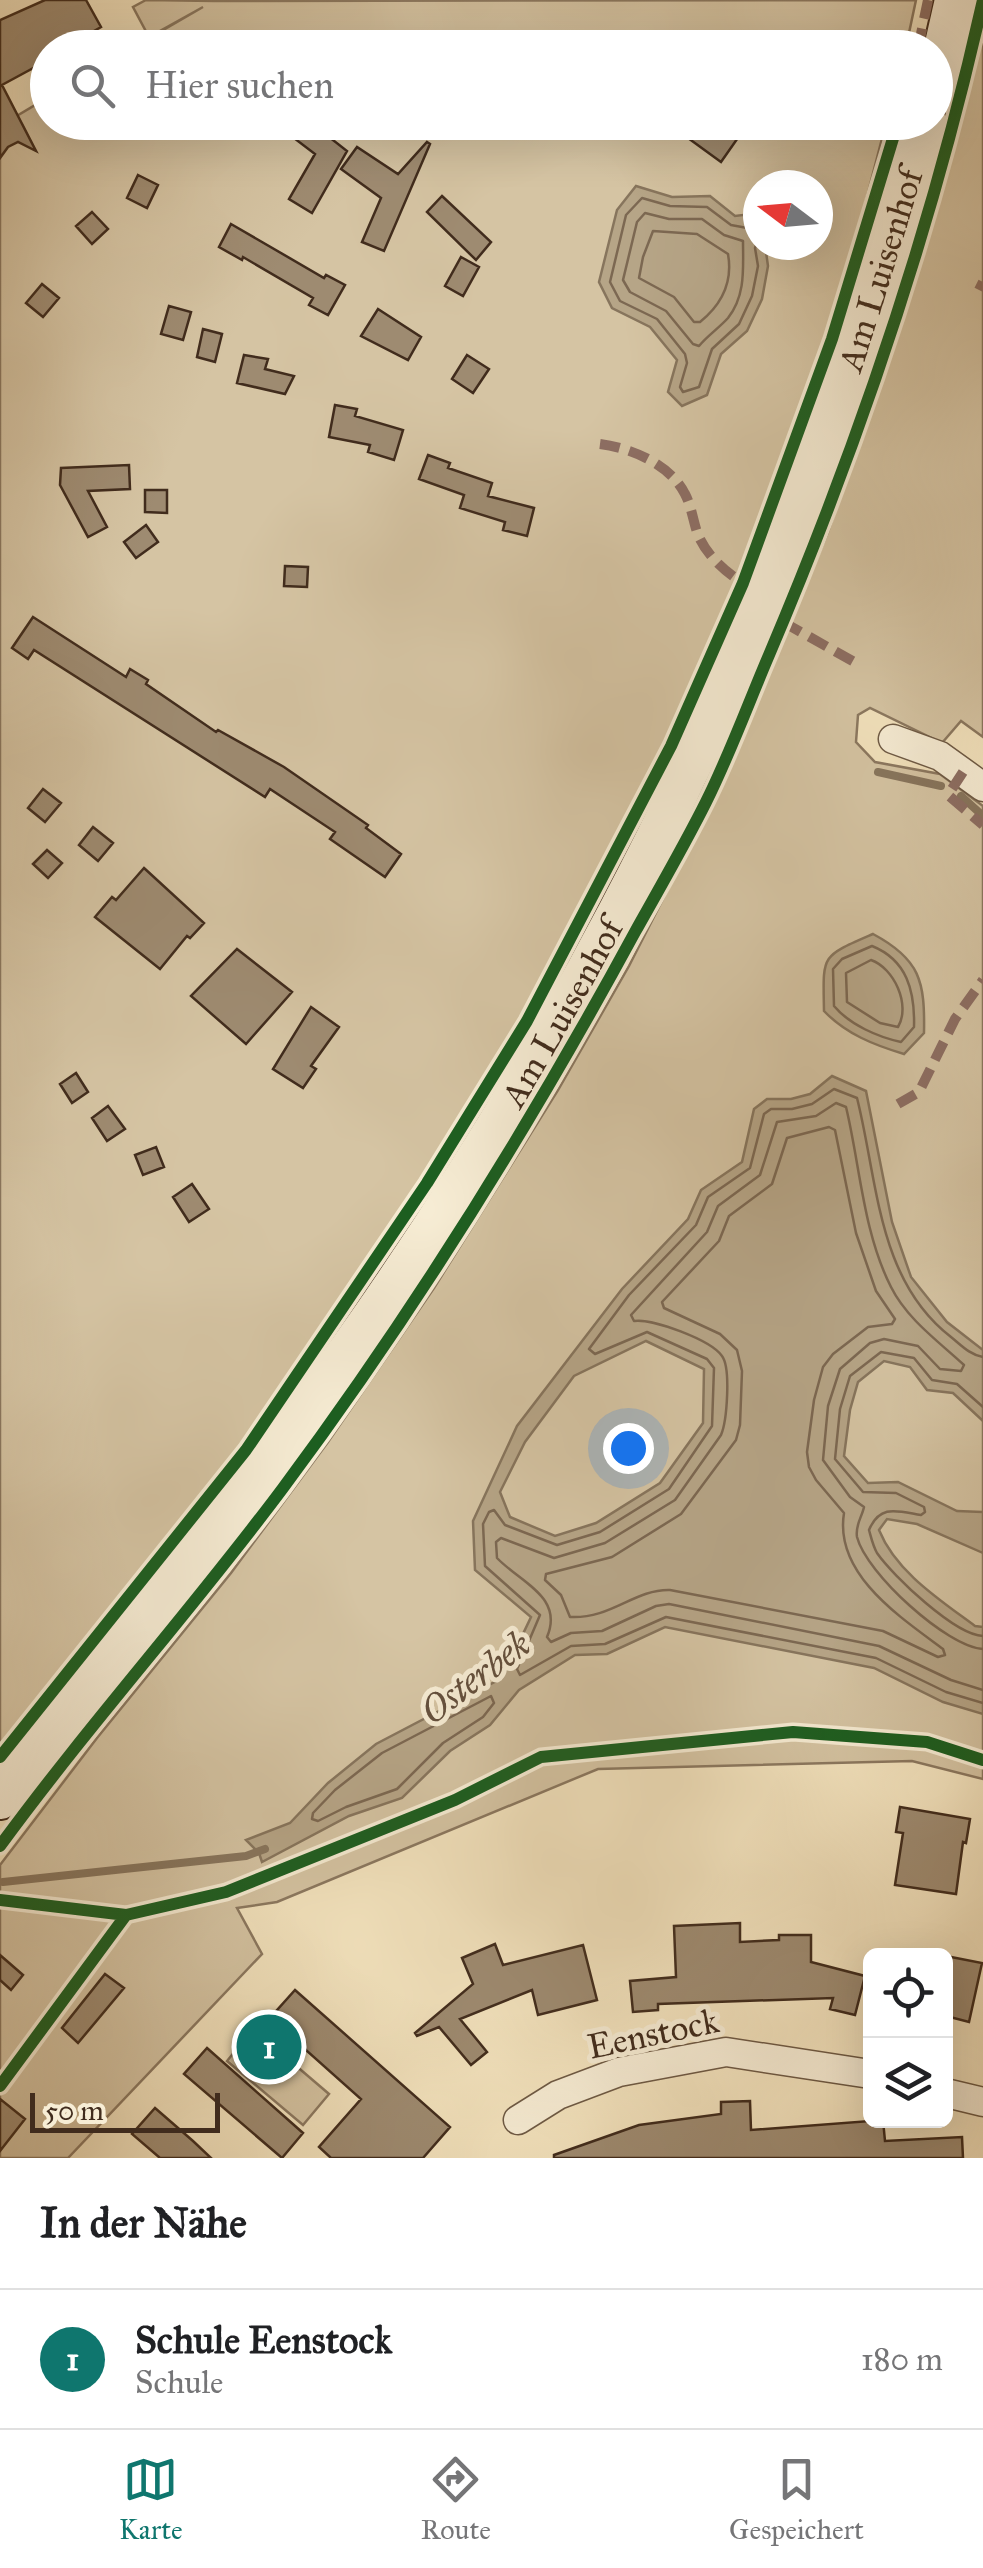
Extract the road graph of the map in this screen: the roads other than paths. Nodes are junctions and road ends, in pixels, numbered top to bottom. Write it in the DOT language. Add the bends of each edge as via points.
graph roads {
  1 [pos="955,0"];
  2 [pos="948,30"];
  3 [pos="921,140"];
  4 [pos="893,739"];
  5 [pos="983,787"];
  6 [pos="0,1798"];
  7 [pos="863,2073"];
  8 [pos="953,2094"];
  9 [pos="983,2102"];
  10 [pos="518,2120"];
  1 -- 2 [label="main road"];
  3 -- 6 [label="main road, Am Luisenhof" via="812,478 710,722 579,982 451,1197 304,1414"];
  4 -- 5 [label="street" via="940,756"];
  7 -- 10 [label="street, Eenstock" via="726,2052 619,2072 558,2095"];
  8 -- 9 [label="street"];
}
